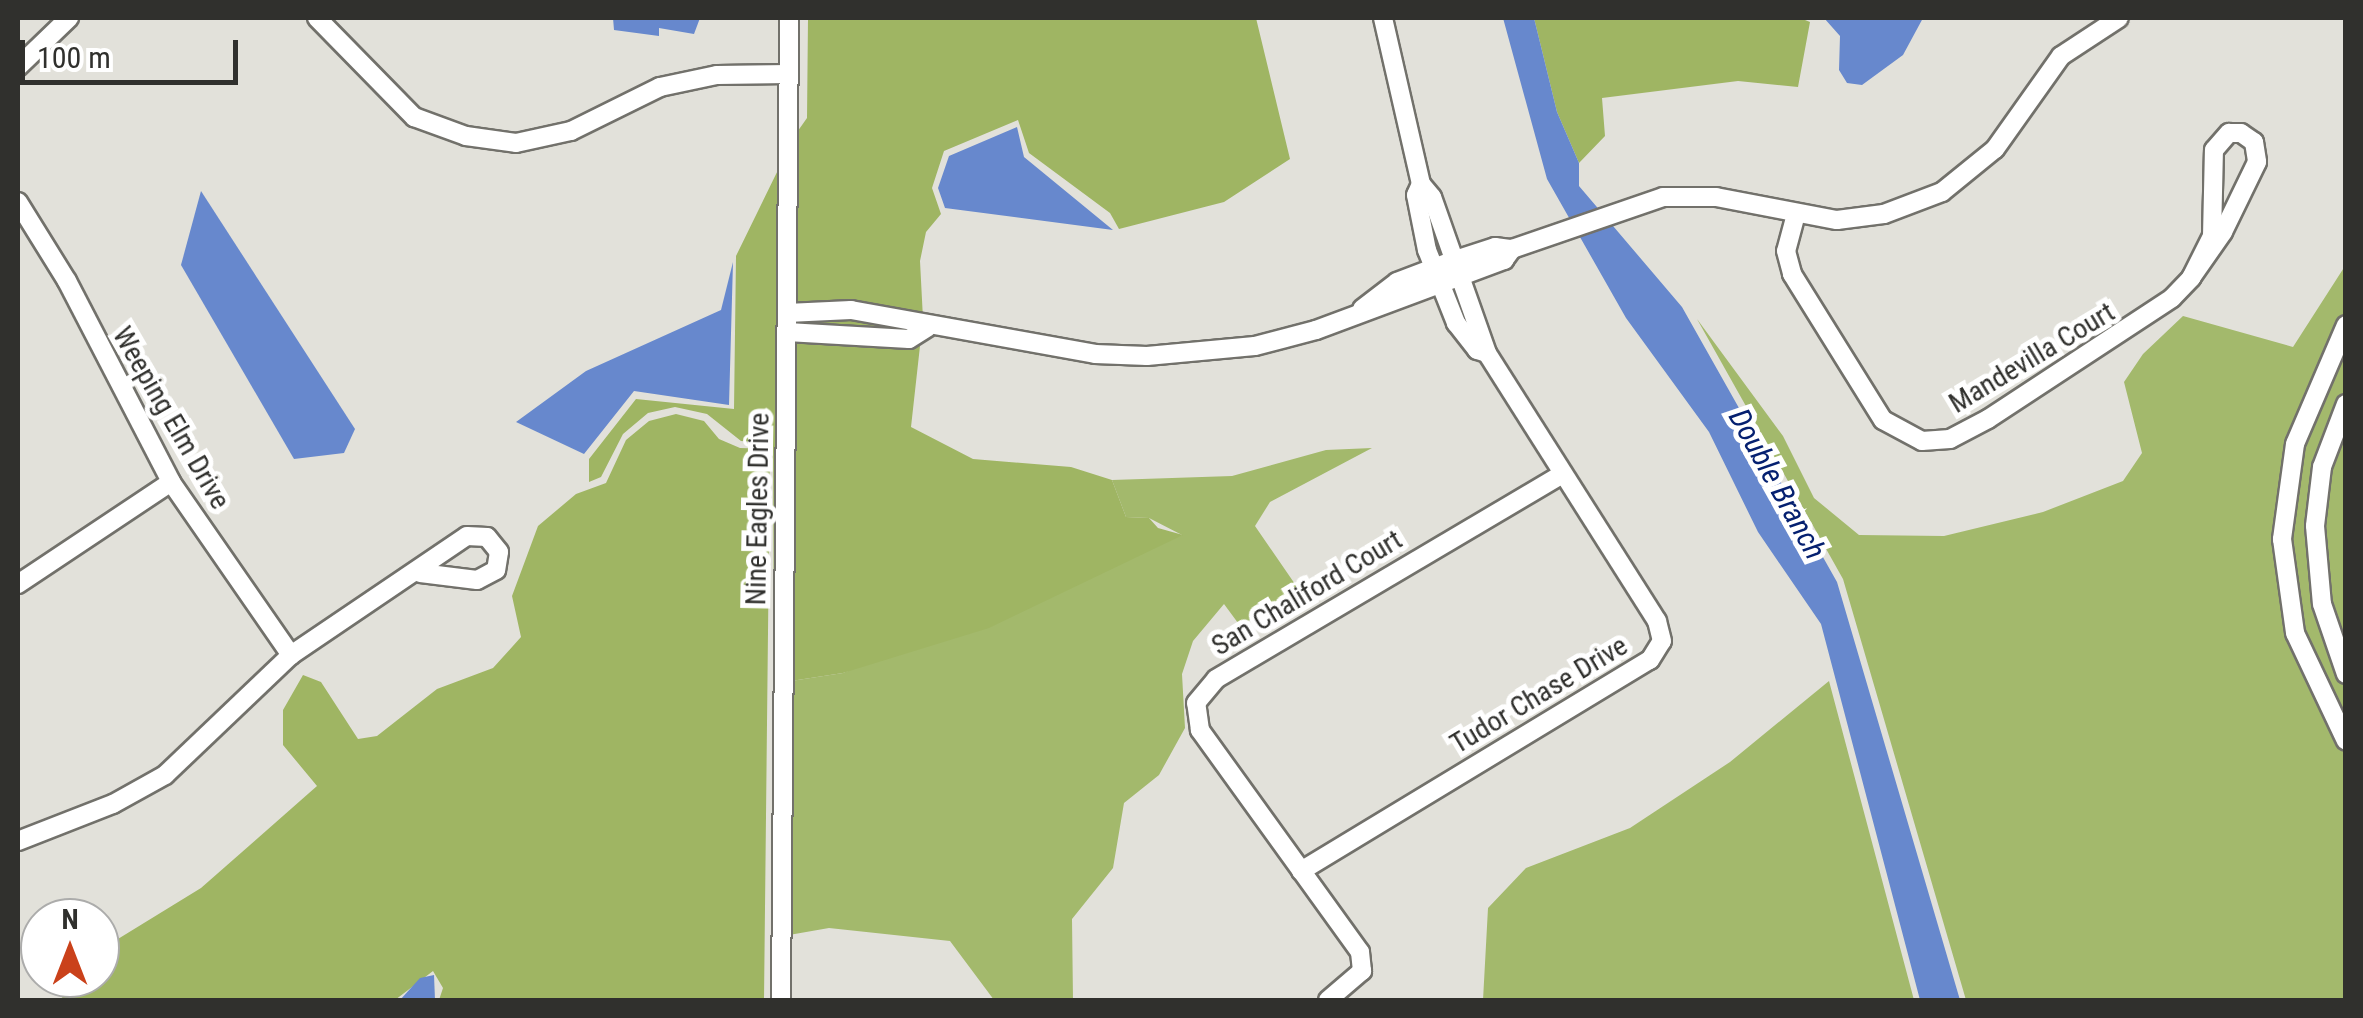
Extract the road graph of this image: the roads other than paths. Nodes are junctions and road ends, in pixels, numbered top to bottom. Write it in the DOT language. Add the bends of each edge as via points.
graph roads {
  1 [pos="68,18"];
  2 [pos="317,18"];
  3 [pos="788,18"];
  4 [pos="1384,18"];
  5 [pos="2109,19"];
  6 [pos="18,67"];
  7 [pos="788,74"];
  8 [pos="18,202"];
  9 [pos="1796,214"];
  10 [pos="1445,273"];
  11 [pos="2191,278"];
  12 [pos="787,323"];
  13 [pos="2346,325"];
  14 [pos="928,327"];
  15 [pos="2346,404"];
  16 [pos="1562,474"];
  17 [pos="172,482"];
  18 [pos="420,573"];
  19 [pos="18,584"];
  20 [pos="291,655"];
  21 [pos="2346,674"];
  22 [pos="2346,741"];
  23 [pos="18,841"];
  24 [pos="1302,871"];
  25 [pos="781,1000"];
  26 [pos="1328,1000"];
  1 -- 6 [label="street"];
  2 -- 7 [label="street" via="414,117 466,136 516,142 571,131 660,87 718,75"];
  3 -- 7 [label="street, Nine Eagles Drive"];
  4 -- 10 [label="street, Tudor Chase Drive" via="1421,184 1418,214"];
  5 -- 9 [label="street" via="2061,56 1994,149 1942,192 1884,214 1837,220"];
  7 -- 12 [label="street, Nine Eagles Drive"];
  8 -- 17 [label="street, Weeping Elm Drive"];
  9 -- 10 [label="street" via="1716,196 1663,197 1512,249 1504,260"];
  9 -- 11 [label="street, Mandevilla Court" via="1786,251 1792,274 1883,420 1922,440 1950,439 1988,419 2145,322"];
  10 -- 14 [label="street" via="1316,330 1255,346 1147,356"];
  10 -- 16 [label="street, Tudor Chase Drive" via="1466,337 1487,353"];
  11 -- 11 [label="street, Mandevilla Court" via="2224,232 2257,162 2254,142 2241,133 2229,133 2214,150 2218,214"];
  12 -- 14 [label="street" via="851,310"];
  12 -- 14 [label="street" via="909,339"];
  12 -- 25 [label="street, Nine Eagles Drive"];
  13 -- 22 [label="street" via="2296,444 2282,539 2295,632"];
  15 -- 21 [label="street" via="2322,467 2315,526 2322,604"];
  16 -- 24 [label="street, Tudor Chase Drive" via="1657,621 1657,652"];
  16 -- 24 [label="street, San Chaliford Court" via="1204,689 1196,703 1200,730"];
  17 -- 19 [label="street"];
  17 -- 20 [label="street, Weeping Elm Drive"];
  18 -- 20 [label="street"];
  20 -- 23 [label="street" via="165,775 113,804"];
  24 -- 26 [label="street, San Chaliford Court" via="1360,952 1362,971"];
}
